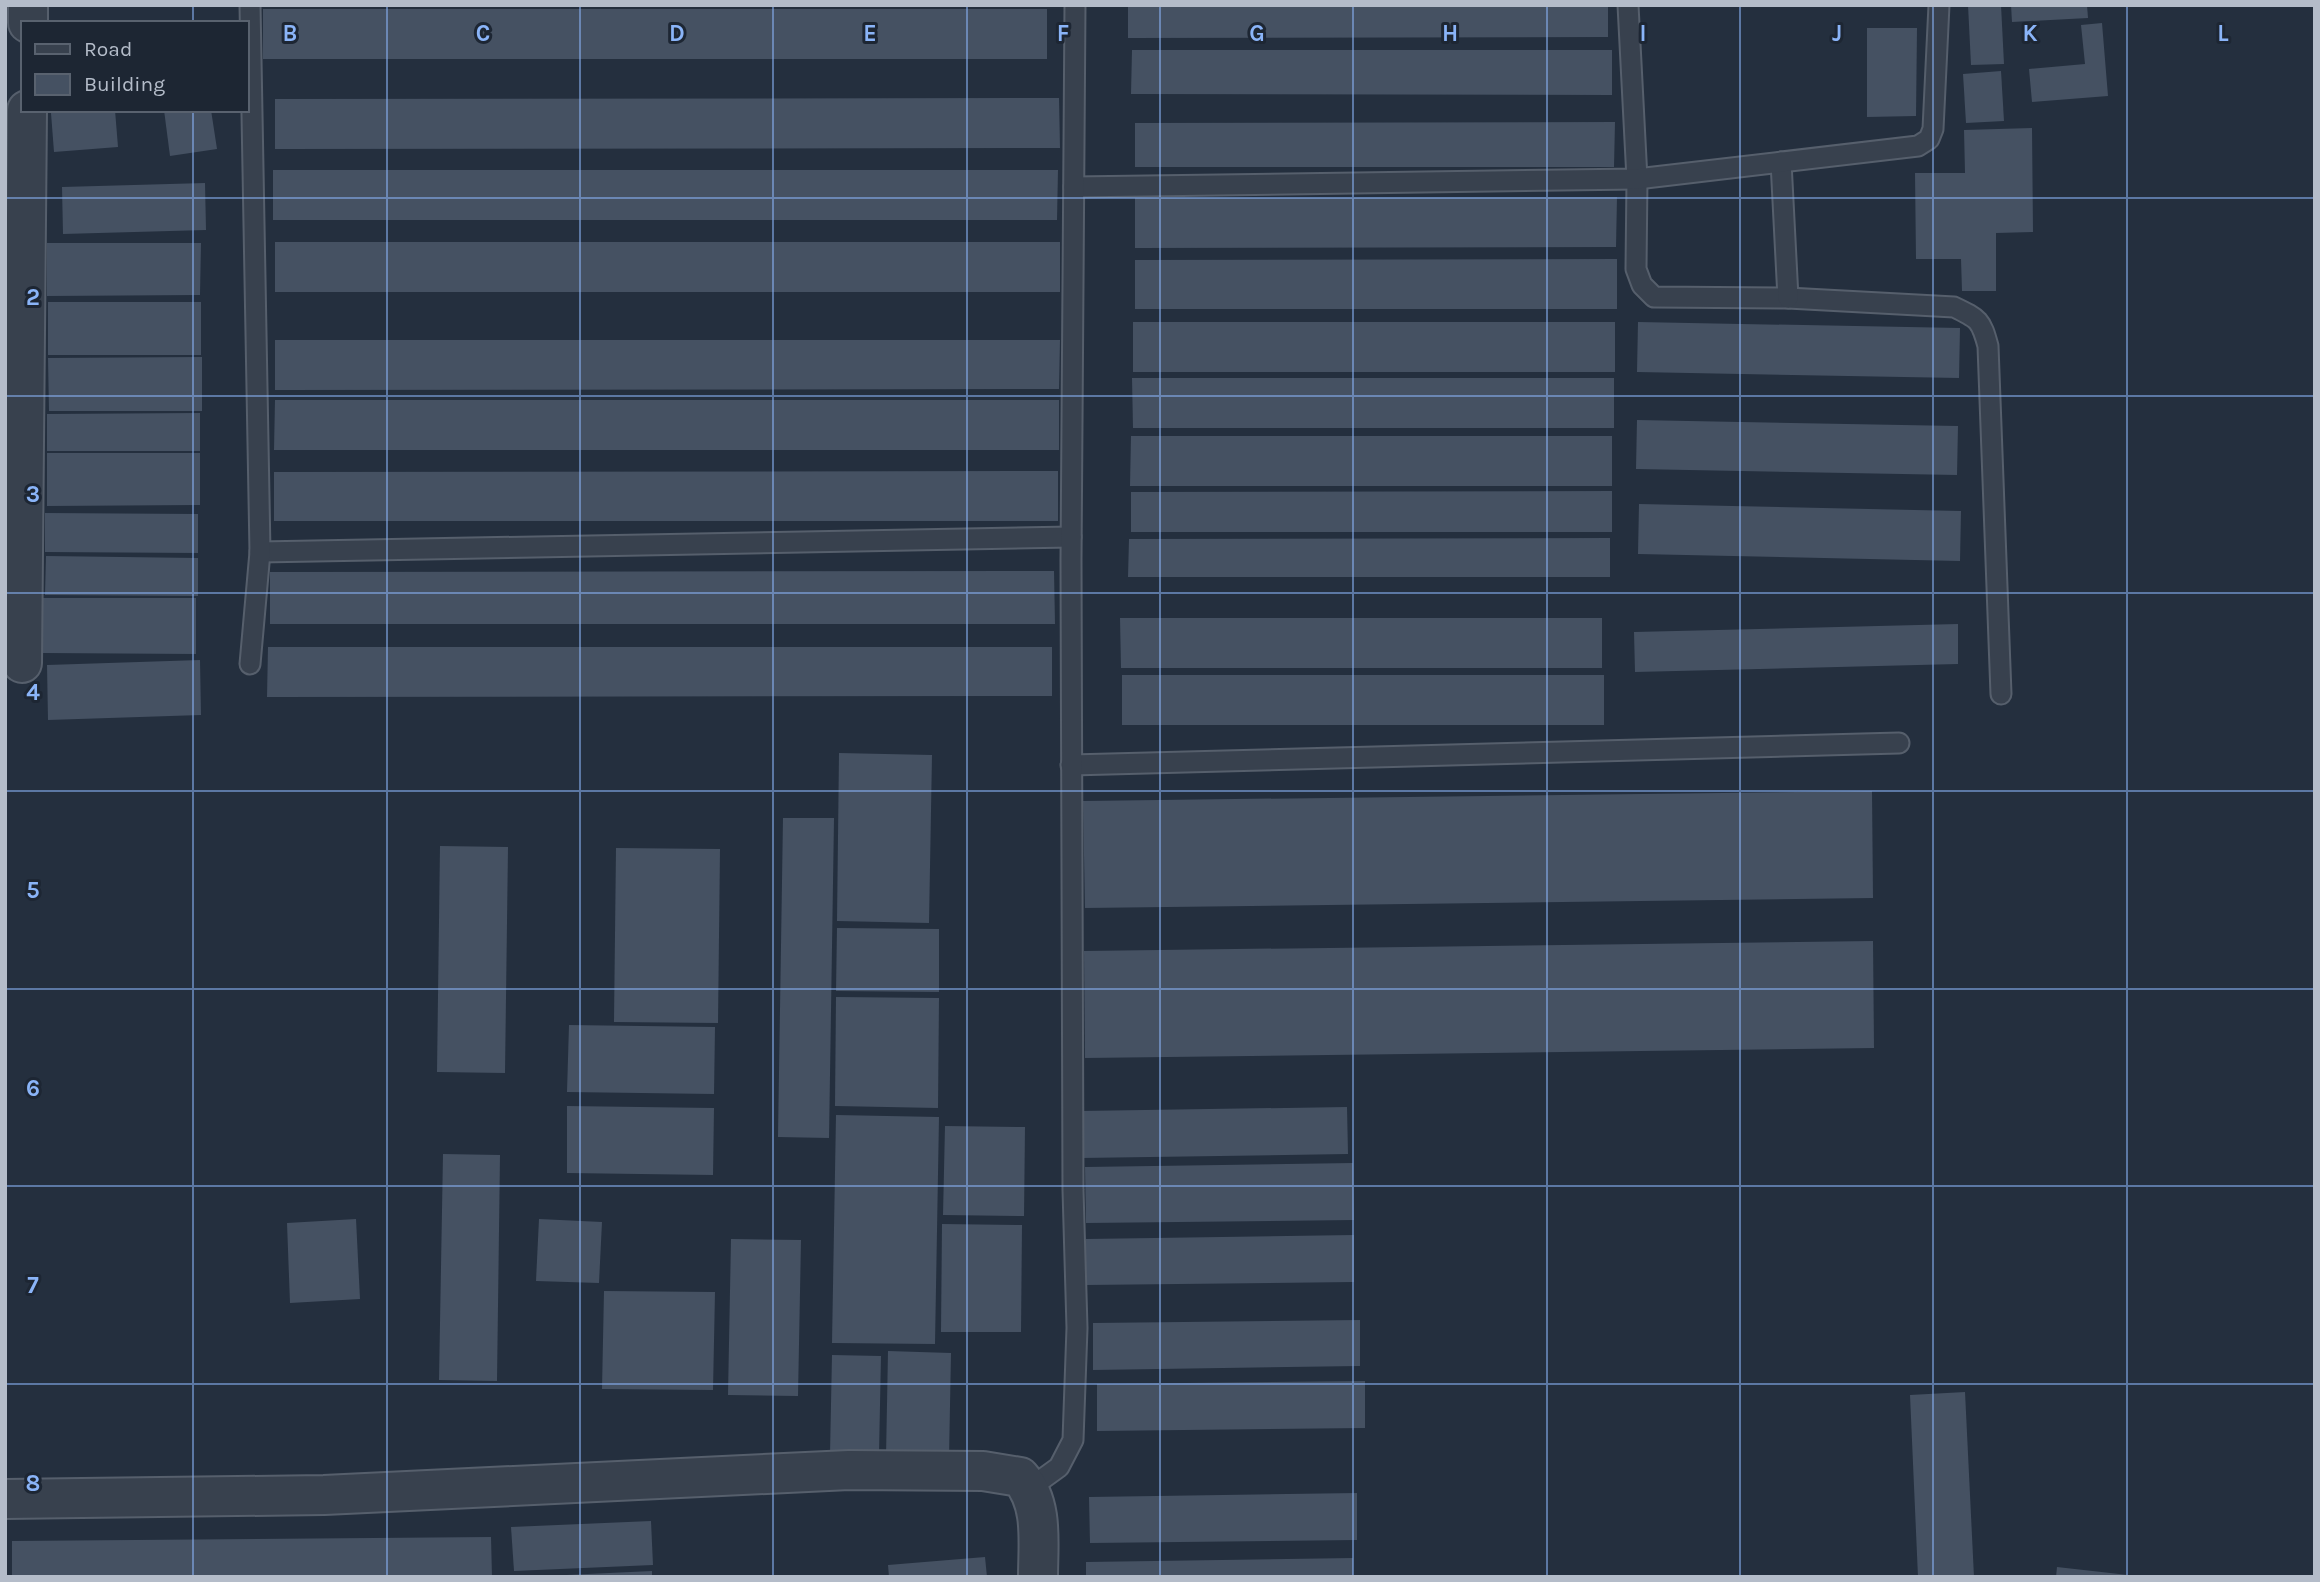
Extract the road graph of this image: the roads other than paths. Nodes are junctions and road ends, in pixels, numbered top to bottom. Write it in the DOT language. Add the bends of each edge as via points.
graph roads {
  1 [pos="250,5"];
  2 [pos="1075,5"];
  3 [pos="1628,5"];
  4 [pos="1939,5"];
  5 [pos="27,112"];
  6 [pos="1781,162"];
  7 [pos="1637,179"];
  8 [pos="1073,187"];
  9 [pos="1788,298"];
  10 [pos="1071,537"];
  11 [pos="260,552"];
  12 [pos="22,663"];
  13 [pos="250,664"];
  14 [pos="2001,694"];
  15 [pos="1899,743"];
  16 [pos="1071,765"];
  17 [pos="1030,1488"];
  18 [pos="5,1499"];
  19 [pos="1038,1577"];
  1 -- 11 [label="lane"];
  2 -- 8 [label="lane"];
  3 -- 7 [label="lane"];
  4 -- 6 [label="lane" via="1929,139 1918,146"];
  5 -- 12 [label="street"];
  6 -- 7 [label="lane"];
  6 -- 9 [label="lane"];
  7 -- 8 [label="lane"];
  7 -- 9 [label="lane" via="1636,269 1642,285 1654,296"];
  8 -- 10 [label="lane"];
  9 -- 14 [label="lane" via="1954,307 1976,317 1984,330 1989,346"];
  10 -- 11 [label="lane"];
  10 -- 16 [label="lane"];
  11 -- 13 [label="lane"];
  15 -- 16 [label="lane"];
  16 -- 17 [label="lane" via="1077,1328 1073,1440 1059,1467"];
  17 -- 18 [label="street" via="1020,1477 983,1471 849,1470 324,1495"];
  17 -- 19 [label="street" via="1037,1515"];
}
